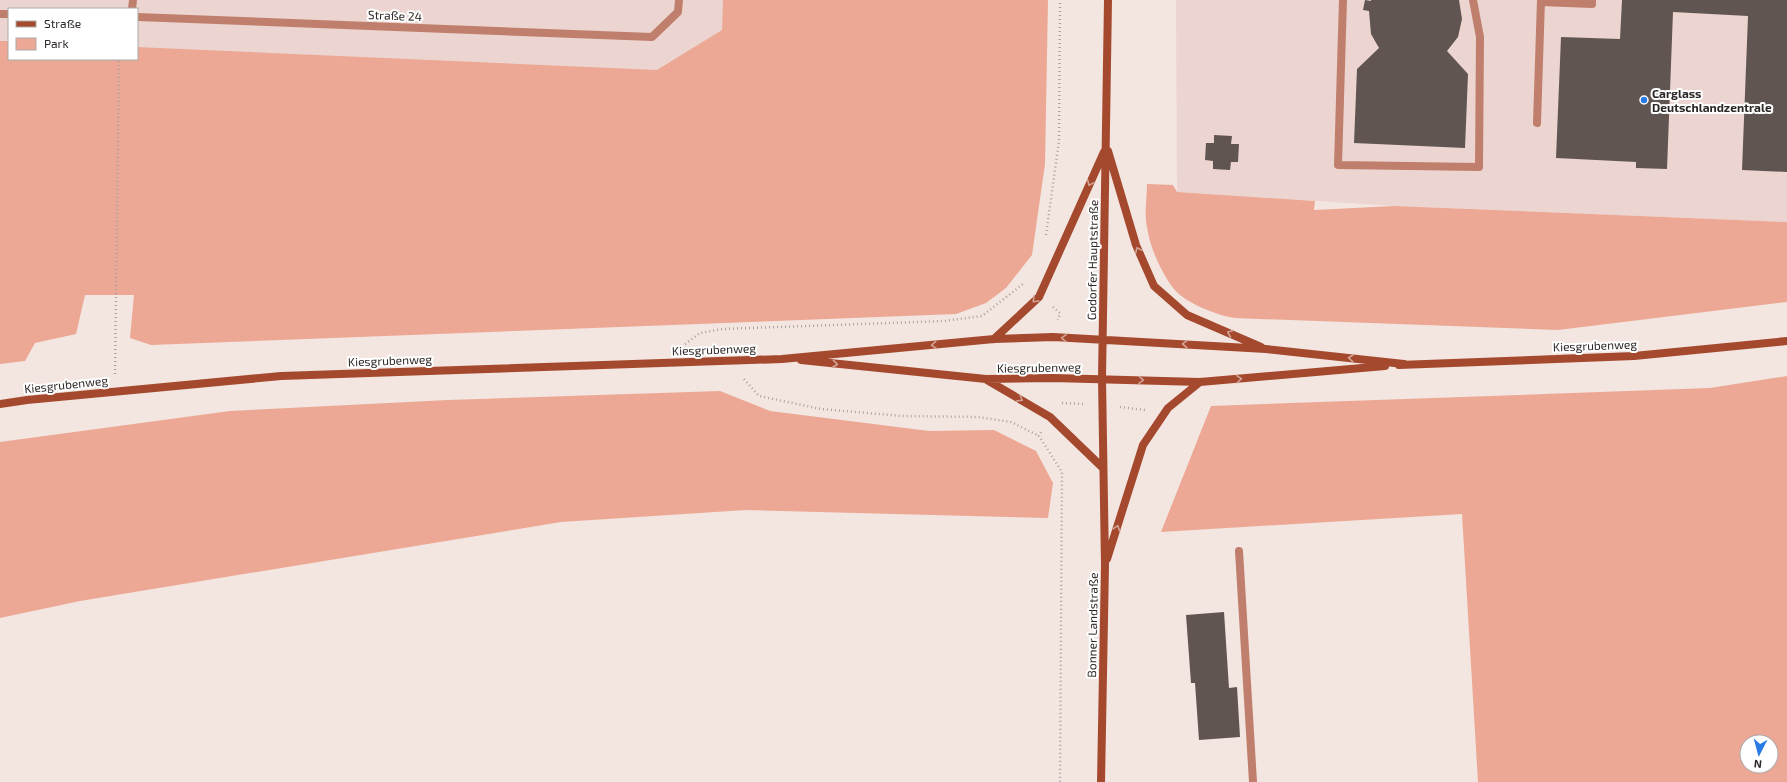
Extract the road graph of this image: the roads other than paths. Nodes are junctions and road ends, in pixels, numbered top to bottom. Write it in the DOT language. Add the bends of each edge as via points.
graph roads {
  1 [pos="678,0"];
  2 [pos="1108,0"];
  3 [pos="1343,0"];
  4 [pos="1473,0"];
  5 [pos="1592,0"];
  6 [pos="1541,1"];
  7 [pos="138,18"];
  8 [pos="1537,123"];
  9 [pos="1106,145"];
  10 [pos="994,339"];
  11 [pos="1103,340"];
  12 [pos="1787,341"];
  13 [pos="1266,349"];
  14 [pos="782,359"];
  15 [pos="1404,364"];
  16 [pos="1102,378"];
  17 [pos="986,379"];
  18 [pos="1200,382"];
  19 [pos="0,404"];
  20 [pos="1103,468"];
  21 [pos="1239,551"];
  22 [pos="1105,565"];
  23 [pos="1101,782"];
  24 [pos="1253,782"];
  1 -- 7 [label="lane, Straße 24" via="678,12 652,37"];
  2 -- 9 [label="main road, Godorfer Hauptstraße"];
  3 -- 4 [label="lane" via="1338,165 1478,167 1480,36"];
  5 -- 6 [label="lane" via="1592,4"];
  6 -- 8 [label="lane"];
  9 -- 10 [label="main road, one-way" via="1039,297"];
  9 -- 11 [label="main road, Godorfer Hauptstraße"];
  13 -- 9 [label="main road, Godorfer Hauptstraße, one-way" via="1187,315 1154,286 1136,245"];
  11 -- 10 [label="main road, Kiesgrubenweg, one-way" via="1053,337"];
  10 -- 14 [label="main road, Kiesgrubenweg, one-way"];
  13 -- 11 [label="main road, Kiesgrubenweg, one-way"];
  11 -- 16 [label="main road, Godorfer Hauptstraße"];
  12 -- 15 [label="main road, Kiesgrubenweg" via="1634,356"];
  15 -- 13 [label="main road, Kiesgrubenweg, one-way"];
  14 -- 17 [label="main road, Kiesgrubenweg, one-way"];
  14 -- 19 [label="main road, Kiesgrubenweg" via="281,376"];
  18 -- 15 [label="main road, Kiesgrubenweg, one-way"];
  16 -- 17 [label="main road, Kiesgrubenweg"];
  16 -- 18 [label="main road, Kiesgrubenweg, one-way"];
  16 -- 20 [label="main road, Bonner Landstraße"];
  17 -- 20 [label="main road, one-way" via="1050,418"];
  22 -- 18 [label="main road, one-way" via="1143,445 1168,408"];
  20 -- 22 [label="main road, Bonner Landstraße"];
  21 -- 24 [label="lane"];
  22 -- 23 [label="main road, Bonner Landstraße"];
}
